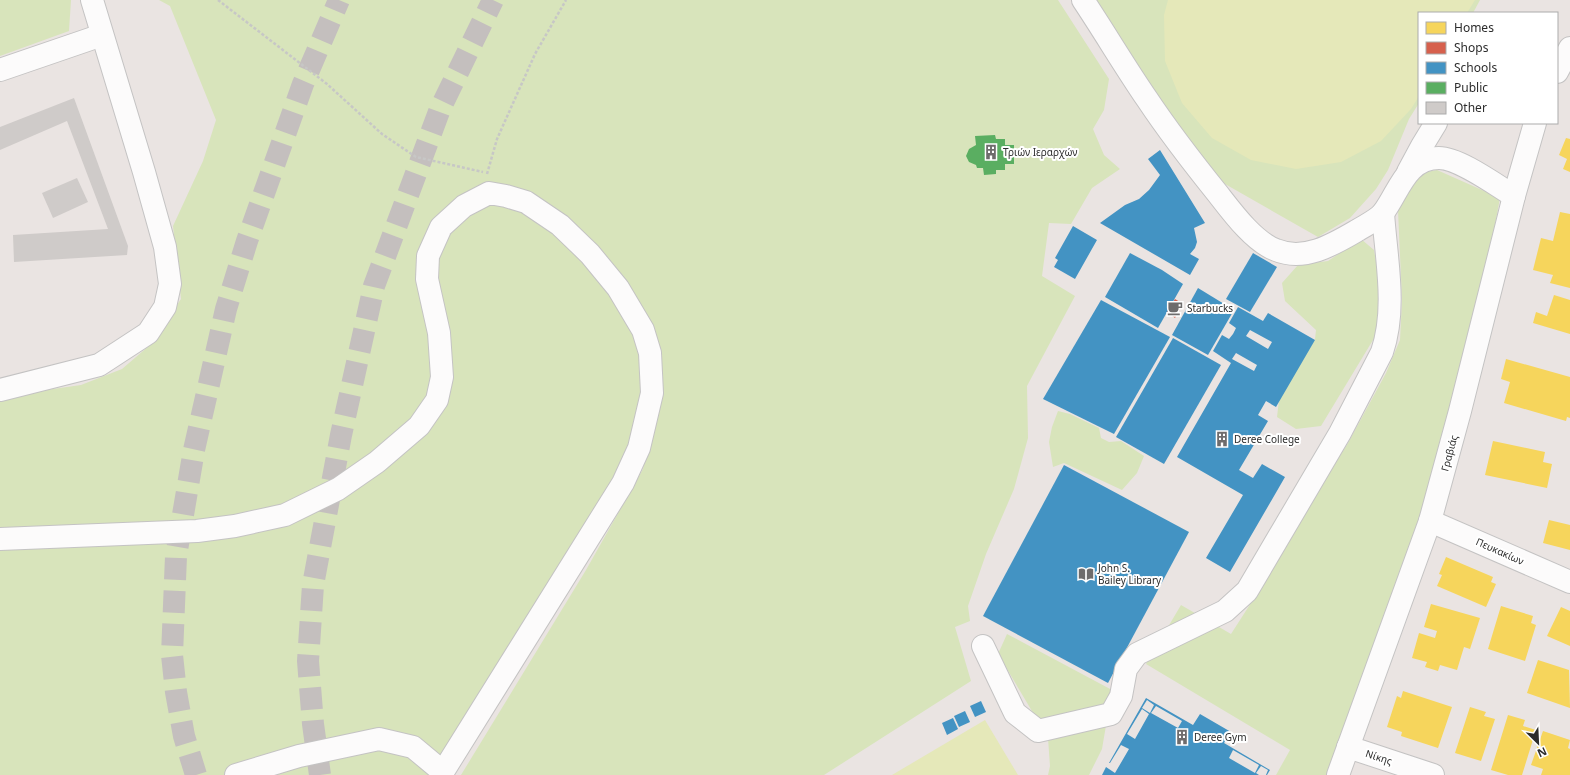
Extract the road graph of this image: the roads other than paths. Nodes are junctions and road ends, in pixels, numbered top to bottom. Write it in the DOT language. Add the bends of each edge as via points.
graph roads {
  1 [pos="92,0"];
  2 [pos="1082,0"];
  3 [pos="102,35"];
  4 [pos="1570,48"];
  5 [pos="0,70"];
  6 [pos="1558,70"];
  7 [pos="1435,124"];
  8 [pos="1536,124"];
  9 [pos="1408,172"];
  10 [pos="1514,196"];
  11 [pos="1383,213"];
  12 [pos="0,390"];
  13 [pos="1430,521"];
  14 [pos="0,539"];
  15 [pos="1570,582"];
  16 [pos="983,646"];
  17 [pos="1348,747"];
  18 [pos="442,773"];
  19 [pos="236,775"];
  20 [pos="1338,775"];
  21 [pos="1433,775"];
  1 -- 3 [label="street"];
  2 -- 11 [label="street" via="1146,99 1189,158 1233,213 1259,240 1285,253 1310,253 1340,240"];
  3 -- 5 [label="street"];
  3 -- 12 [label="street" via="165,247 170,284 165,307 148,333 99,365"];
  4 -- 6 [label="street"];
  7 -- 9 [label="street"];
  8 -- 10 [label="street, Γραβιάς"];
  9 -- 10 [label="street" via="1426,161 1448,159"];
  9 -- 11 [label="street"];
  10 -- 13 [label="street, Γραβιάς"];
  11 -- 16 [label="street" via="1390,304 1382,352 1340,433 1247,591 1225,611 1137,654 1126,669 1121,696 1111,714 1038,731 1015,714"];
  13 -- 15 [label="street, Πευκακίων"];
  13 -- 17 [label="street, Γραβιάς"];
  14 -- 18 [label="street" via="197,531 235,526 285,515 338,489 377,462 419,426 437,400 442,377 440,340 427,279 428,256 440,227 488,183 506,196 526,202 560,225 590,254 618,288 643,330 650,353 652,393 639,448 623,483"];
  17 -- 20 [label="street, Γραβιάς"];
  17 -- 21 [label="street, Νίκης"];
  18 -- 19 [label="street" via="412,747 379,739 299,756"];
}
